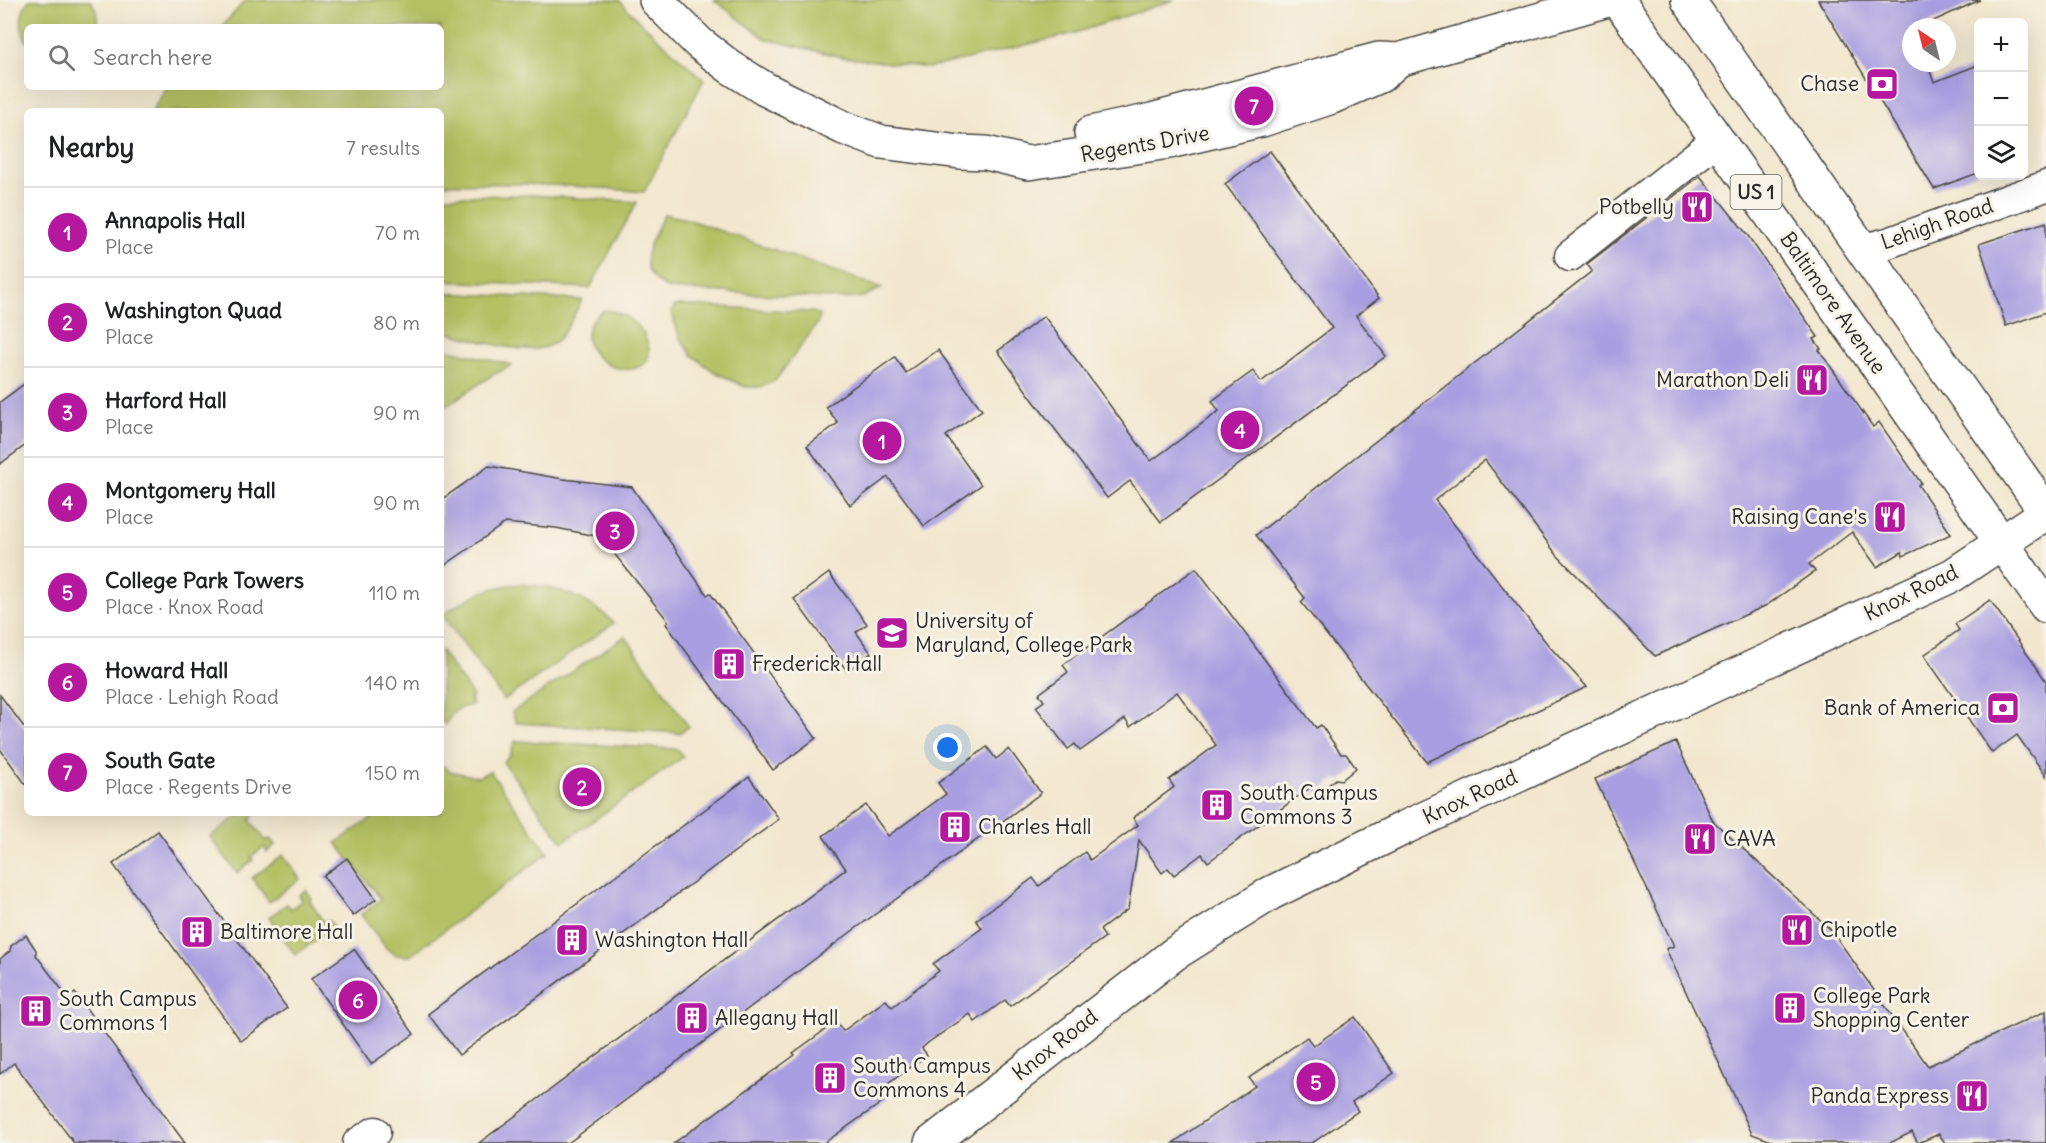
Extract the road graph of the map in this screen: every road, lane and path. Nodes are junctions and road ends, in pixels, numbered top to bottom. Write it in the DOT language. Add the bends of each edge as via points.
graph roads {
  1 [pos="656,0"];
  2 [pos="1608,0"];
  3 [pos="1618,0"];
  4 [pos="1688,0"];
  5 [pos="1718,139"];
  6 [pos="2046,186"];
  7 [pos="1863,249"];
  8 [pos="1570,256"];
  9 [pos="2046,512"];
  10 [pos="2002,543"];
  11 [pos="2046,606"];
  12 [pos="931,1143"];
  1 -- 2 [label="street, Regents Drive" via="699,43 730,67 844,128 881,142 986,153 1104,131 1379,59 1398,60"];
  3 -- 5 [label="street, Baltimore Avenue / US 1"];
  4 -- 7 [label="street, US 1"];
  5 -- 8 [label="street"];
  5 -- 10 [label="street, Baltimore Avenue / US 1"];
  6 -- 7 [label="street, Lehigh Road"];
  7 -- 9 [label="street, US 1"];
  9 -- 10 [label="street, Knox Road"];
  10 -- 11 [label="street, Baltimore Avenue / US 1"];
  10 -- 12 [label="street, Knox Road" via="1953,575 1271,893 1174,954"];
}
